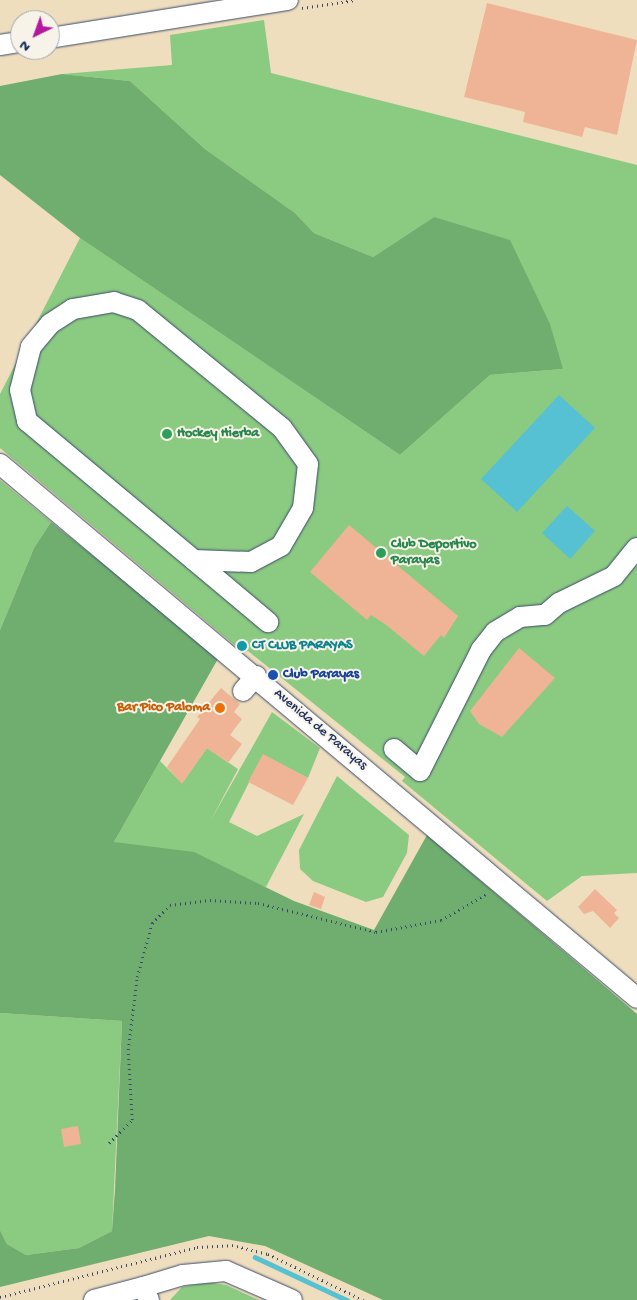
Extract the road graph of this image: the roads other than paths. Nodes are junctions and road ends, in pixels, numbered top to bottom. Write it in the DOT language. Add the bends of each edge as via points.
graph roads {
  1 [pos="288,0"];
  2 [pos="60,36"];
  3 [pos="0,464"];
  4 [pos="637,548"];
  5 [pos="194,560"];
  6 [pos="268,622"];
  7 [pos="256,676"];
  8 [pos="243,691"];
  9 [pos="394,749"];
  10 [pos="637,998"];
  11 [pos="146,1294"];
  12 [pos="94,1300"];
  13 [pos="292,1300"];
  1 -- 2 [label="street"];
  3 -- 7 [label="street, Avenida de Parayas"];
  4 -- 9 [label="street" via="614,576 558,603 545,615 520,617 495,632 481,650 420,771"];
  5 -- 5 [label="street" via="27,421 20,390 31,347 50,324 73,308 114,302 138,310 282,428 308,464 303,508 282,546 251,562"];
  5 -- 6 [label="street"];
  7 -- 8 [label="street"];
  7 -- 10 [label="street, Avenida de Parayas"];
  11 -- 12 [label="street"];
  11 -- 13 [label="street" via="184,1275 226,1271"];
}
